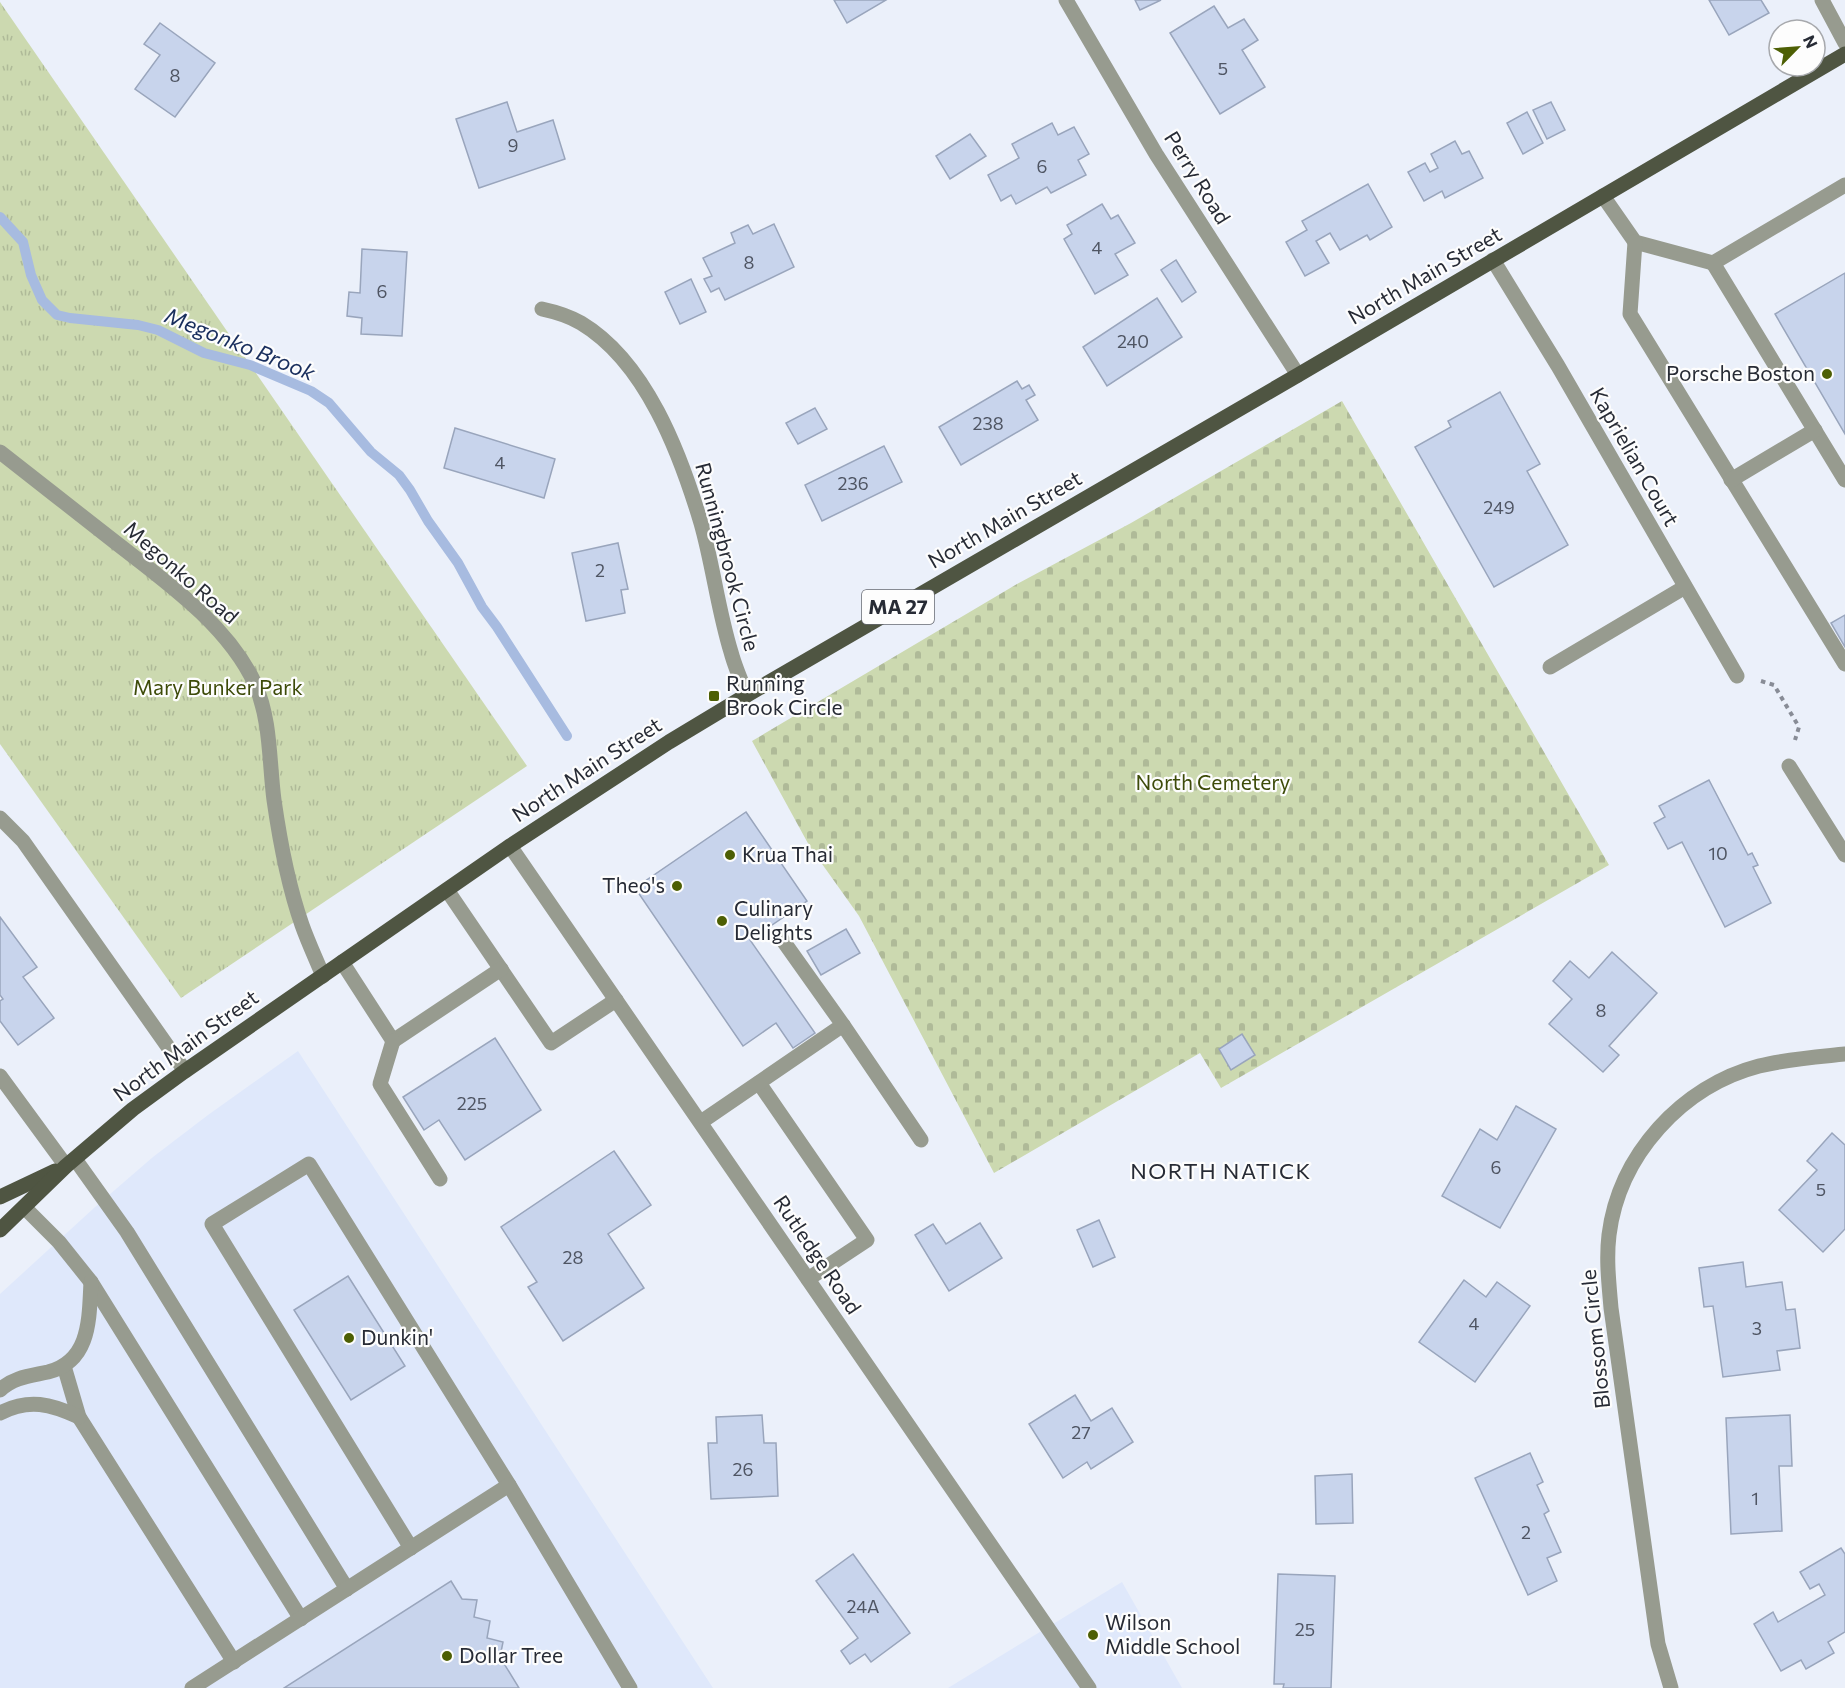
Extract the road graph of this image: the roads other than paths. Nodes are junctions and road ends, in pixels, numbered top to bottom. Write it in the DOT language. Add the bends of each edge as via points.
graph roads {
  1 [pos="1066,0"];
  2 [pos="1822,0"];
  3 [pos="1845,43"];
  4 [pos="1845,54"];
  5 [pos="1845,185"];
  6 [pos="1603,196"];
  7 [pos="1635,242"];
  8 [pos="1493,260"];
  9 [pos="1713,262"];
  10 [pos="542,309"];
  11 [pos="1298,375"];
  12 [pos="1815,430"];
  13 [pos="0,452"];
  14 [pos="1731,480"];
  15 [pos="1845,480"];
  16 [pos="1685,587"];
  17 [pos="1845,664"];
  18 [pos="1550,667"];
  19 [pos="1737,676"];
  20 [pos="747,695"];
  21 [pos="1789,766"];
  22 [pos="0,818"];
  23 [pos="510,846"];
  24 [pos="1845,855"];
  25 [pos="447,890"];
  26 [pos="779,935"];
  27 [pos="342,962"];
  28 [pos="501,969"];
  29 [pos="322,976"];
  30 [pos="616,1000"];
  31 [pos="843,1025"];
  32 [pos="393,1041"];
  33 [pos="1845,1054"];
  34 [pos="185,1071"];
  35 [pos="0,1076"];
  36 [pos="759,1083"];
  37 [pos="701,1122"];
  38 [pos="921,1140"];
  39 [pos="70,1162"];
  40 [pos="440,1179"];
  41 [pos="0,1197"];
  42 [pos="24,1207"];
  43 [pos="0,1230"];
  44 [pos="808,1279"];
  45 [pos="91,1282"];
  46 [pos="64,1366"];
  47 [pos="0,1390"];
  48 [pos="0,1413"];
  49 [pos="80,1418"];
  50 [pos="509,1485"];
  51 [pos="411,1548"];
  52 [pos="347,1589"];
  53 [pos="301,1619"];
  54 [pos="234,1662"];
  55 [pos="192,1688"];
  56 [pos="630,1688"];
  57 [pos="1089,1688"];
  58 [pos="1671,1688"];
  1 -- 11 [label="street, Perry Road" via="1156,154"];
  2 -- 3 [label="street"];
  4 -- 6 [label="main road, North Main Street / MA 27"];
  5 -- 9 [label="street"];
  6 -- 7 [label="street"];
  6 -- 8 [label="main road, North Main Street / MA 27"];
  7 -- 9 [label="street"];
  7 -- 14 [label="street" via="1630,314"];
  8 -- 11 [label="main road, North Main Street / MA 27"];
  8 -- 16 [label="street, Kaprielian Court"];
  9 -- 12 [label="street"];
  10 -- 20 [label="street, Runningbrook Circle" via="580,322 612,347 630,368 664,425 701,523 731,652"];
  11 -- 20 [label="main road, North Main Street / MA 27"];
  12 -- 14 [label="street"];
  12 -- 15 [label="street"];
  13 -- 29 [label="street, Megonko Road" via="166,582 210,623 244,665 255,685 268,732 277,819 292,892"];
  14 -- 17 [label="street"];
  16 -- 18 [label="street"];
  16 -- 19 [label="street, Kaprielian Court"];
  20 -- 23 [label="main road, North Main Street / MA 27"];
  21 -- 24 [label="street"];
  22 -- 34 [label="street" via="23,841"];
  23 -- 25 [label="main road, North Main Street / MA 27"];
  23 -- 30 [label="street, Rutledge Road"];
  25 -- 27 [label="main road, North Main Street / MA 27"];
  25 -- 28 [label="street"];
  26 -- 31 [label="street"];
  27 -- 29 [label="main road, North Main Street / MA 27"];
  27 -- 32 [label="street"];
  28 -- 30 [label="street" via="551,1043"];
  28 -- 32 [label="street"];
  29 -- 34 [label="main road, North Main Street / MA 27"];
  30 -- 37 [label="street, Rutledge Road"];
  31 -- 36 [label="street"];
  31 -- 38 [label="street"];
  32 -- 40 [label="street" via="380,1084"];
  33 -- 58 [label="street, Blossom Circle" via="1757,1067 1699,1092 1672,1113 1649,1139 1618,1199 1607,1268 1611,1308 1658,1644"];
  34 -- 39 [label="main road, North Main Street / MA 27"];
  35 -- 39 [label="street"];
  36 -- 37 [label="street"];
  36 -- 44 [label="street" via="867,1239"];
  37 -- 44 [label="street, Rutledge Road"];
  39 -- 41 [label="main road, North Main Street"];
  39 -- 42 [label="main road, North Main Street / MA 27"];
  39 -- 52 [label="street" via="127,1232"];
  42 -- 43 [label="main road, North Main Street / MA 27"];
  42 -- 45 [label="street"];
  44 -- 57 [label="street, Rutledge Road"];
  45 -- 46 [label="street" via="83,1342 77,1355"];
  45 -- 53 [label="street"];
  46 -- 47 [label="street" via="27,1375"];
  46 -- 49 [label="street"];
  48 -- 49 [label="street" via="25,1404 44,1404"];
  49 -- 54 [label="street"];
  50 -- 51 [label="street"];
  50 -- 51 [label="street" via="309,1164 212,1224"];
  50 -- 56 [label="street"];
  51 -- 52 [label="street"];
  52 -- 53 [label="street"];
  53 -- 54 [label="street"];
  54 -- 55 [label="street"];
}
